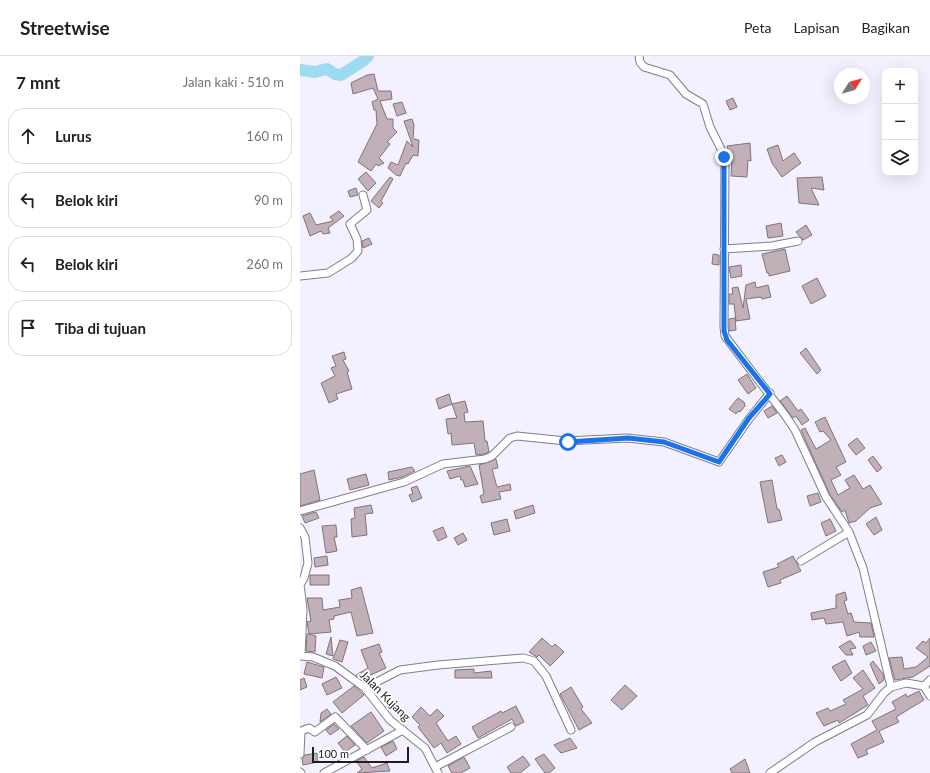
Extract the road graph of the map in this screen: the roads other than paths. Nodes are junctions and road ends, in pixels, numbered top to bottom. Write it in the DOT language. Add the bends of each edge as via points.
graph roads {
  1 [pos="639,56"];
  2 [pos="363,195"];
  3 [pos="798,241"];
  4 [pos="724,249"];
  5 [pos="300,276"];
  6 [pos="770,394"];
  7 [pos="300,511"];
  8 [pos="300,528"];
  9 [pos="849,532"];
  10 [pos="801,561"];
  11 [pos="300,656"];
  12 [pos="930,680"];
  13 [pos="924,686"];
  14 [pos="891,687"];
  15 [pos="365,688"];
  16 [pos="930,696"];
  17 [pos="511,727"];
  18 [pos="403,730"];
  19 [pos="571,730"];
  20 [pos="367,750"];
  21 [pos="300,754"];
  22 [pos="436,770"];
  23 [pos="324,773"];
  24 [pos="770,773"];
  1 -- 4 [label="street" via="644,67 670,75 685,92 705,107 710,127 724,157"];
  2 -- 5 [label="street" via="367,210 350,224 357,239 358,251 352,258 328,273"];
  3 -- 4 [label="street" via="772,246"];
  4 -- 6 [label="street" via="726,336"];
  6 -- 7 [label="street" via="749,418 719,462 664,442 628,438 566,442 517,436 510,438 486,460 442,464 404,482"];
  6 -- 9 [label="street" via="795,430 826,497"];
  8 -- 11 [label="street" via="305,538 308,563 300,585 303,609"];
  9 -- 10 [label="street"];
  9 -- 14 [label="street" via="863,568"];
  11 -- 15 [label="street, Jalan Kujang" via="313,657 335,666"];
  12 -- 13 [label="street"];
  13 -- 14 [label="street" via="906,684"];
  13 -- 16 [label="street"];
  14 -- 24 [label="street" via="867,715 815,742"];
  15 -- 18 [label="street, Jalan Kujang" via="390,720"];
  15 -- 19 [label="street" via="400,670 523,658 534,661 546,676"];
  17 -- 22 [label="street"];
  18 -- 20 [label="street"];
  18 -- 22 [label="street, Jalan Kujang" via="425,748"];
  20 -- 21 [label="street" via="335,717 315,732 308,728 301,731"];
  20 -- 23 [label="street"];
}
